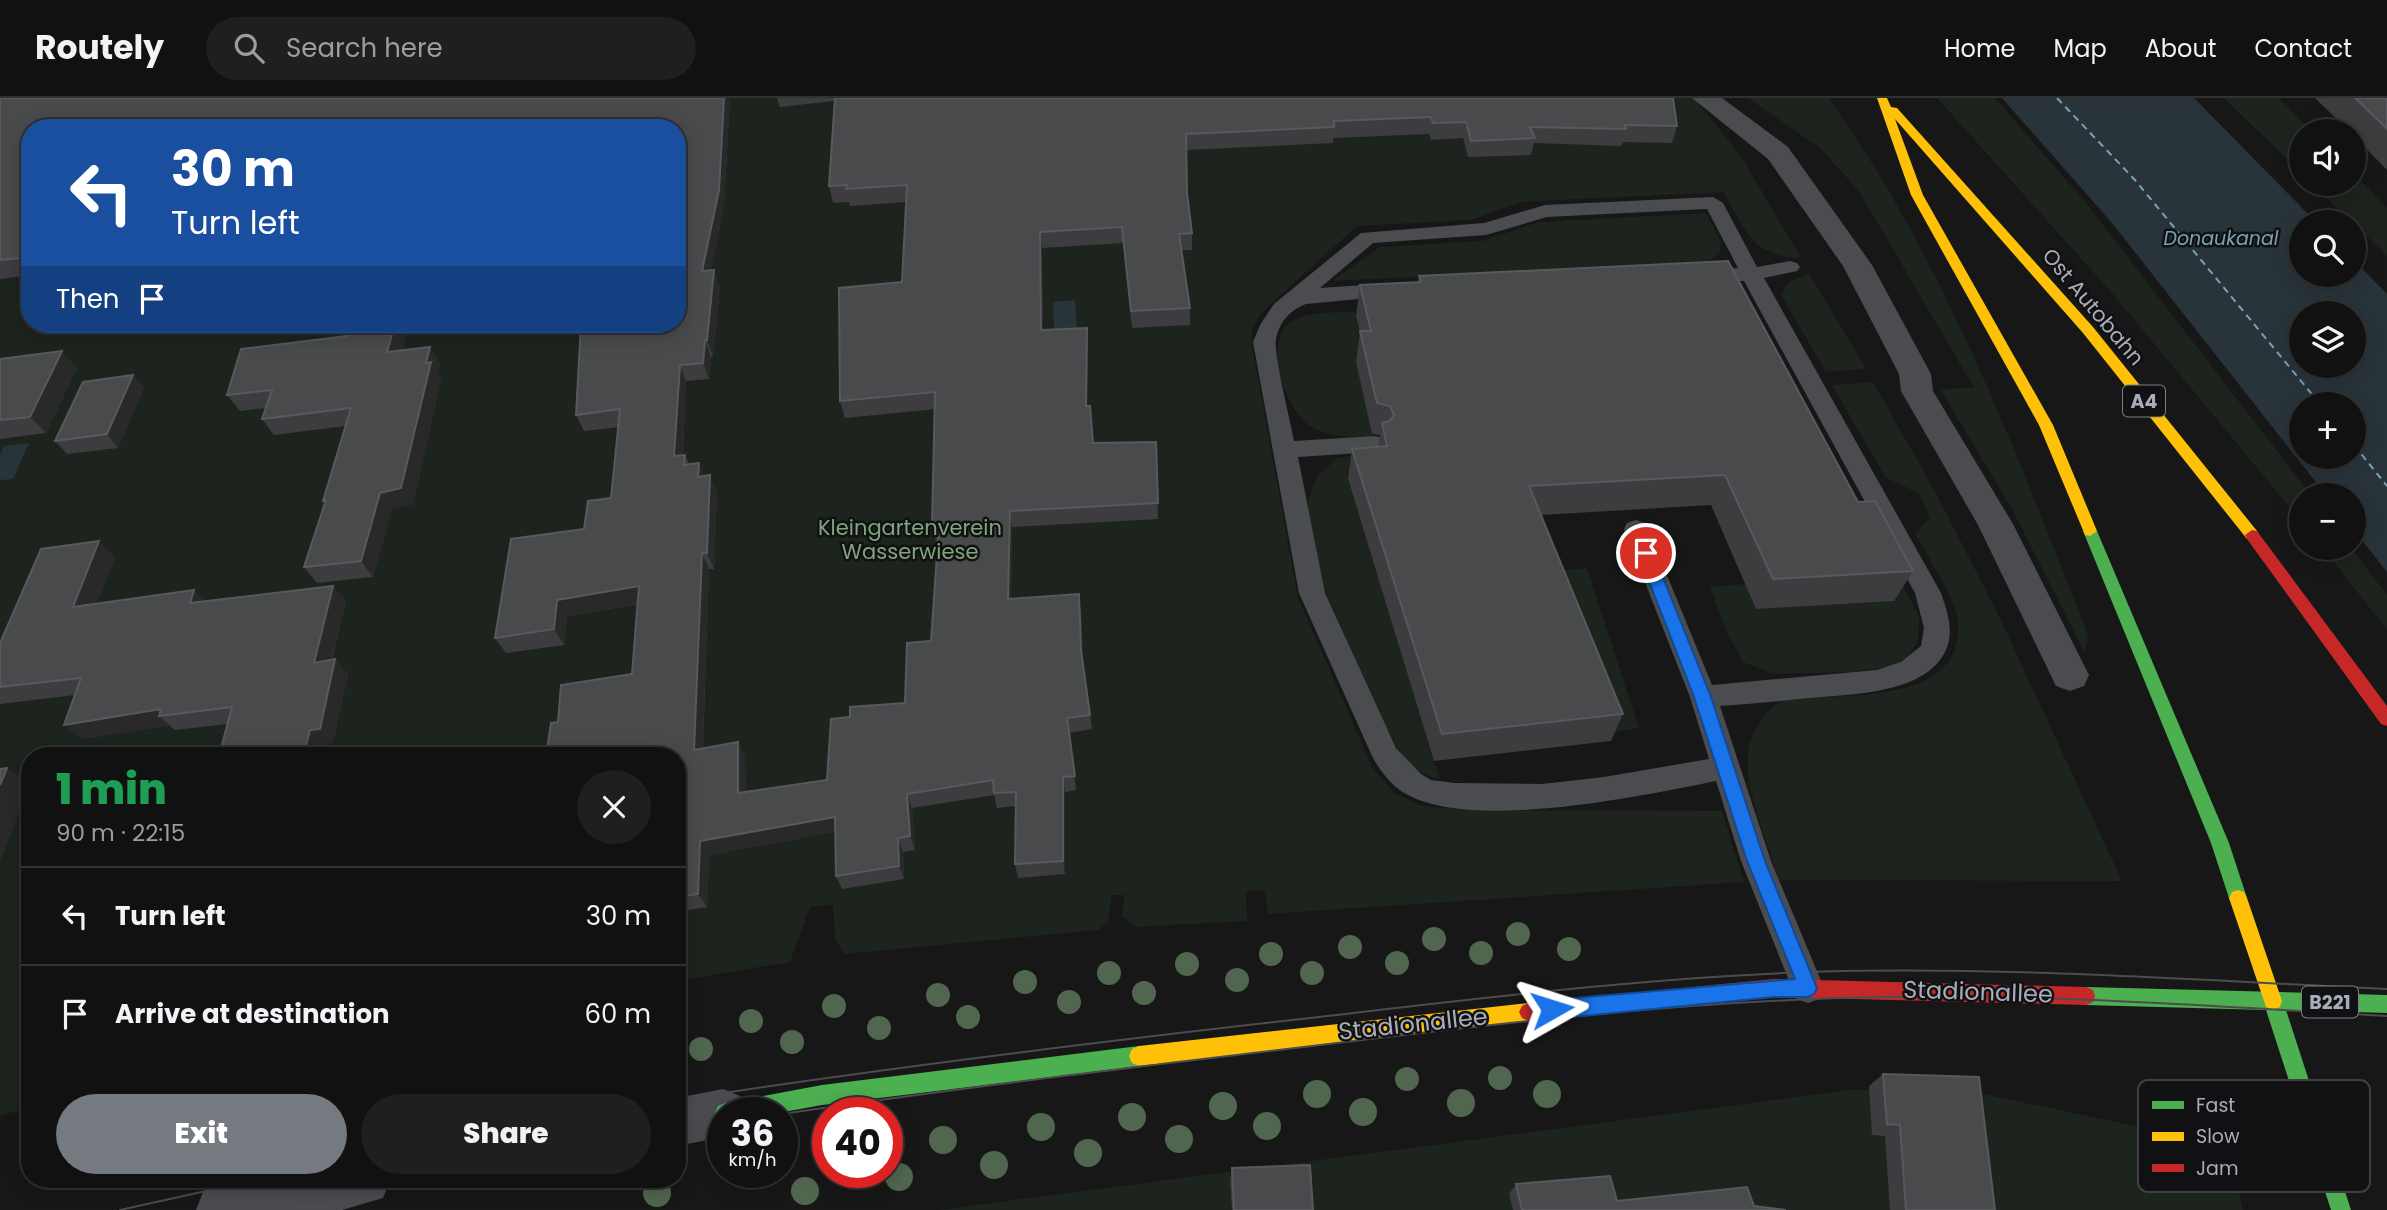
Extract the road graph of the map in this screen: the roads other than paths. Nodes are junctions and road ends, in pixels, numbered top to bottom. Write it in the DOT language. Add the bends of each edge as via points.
graph roads {
  1 [pos="1705,98"];
  2 [pos="1882,98"];
  3 [pos="1790,267"];
  4 [pos="1751,274"];
  5 [pos="1682,277"];
  6 [pos="1417,289"];
  7 [pos="1292,302"];
  8 [pos="1375,444"];
  9 [pos="1284,450"];
  10 [pos="1636,529"];
  11 [pos="2070,675"];
  12 [pos="1703,697"];
  13 [pos="2387,719"];
  14 [pos="1727,767"];
  15 [pos="1808,988"];
  16 [pos="2273,1001"];
  17 [pos="2387,1004"];
  18 [pos="2299,1080"];
  19 [pos="798,1100"];
  20 [pos="707,1116"];
  21 [pos="686,1120"];
  22 [pos="327,1188"];
  23 [pos="2335,1192"];
  24 [pos="221,1210"];
  25 [pos="2341,1210"];
  1 -- 11 [label="street" via="1778,153 1857,265 1915,374 1917,391 1995,524"];
  2 -- 13 [label="main road, Ost Autobahn / A4" via="1985,211 2229,505 2309,607"];
  2 -- 16 [label="main road" via="1917,195 2046,425 2220,843"];
  3 -- 4 [label="lane"];
  4 -- 5 [label="lane"];
  4 -- 7 [label="lane" via="1713,203 1545,211 1486,229 1368,237"];
  4 -- 12 [label="lane" via="1928,593 1938,634 1919,667 1899,676"];
  6 -- 7 [label="lane" via="1333,293"];
  7 -- 9 [label="lane" via="1269,326 1264,342"];
  8 -- 9 [label="lane"];
  9 -- 14 [label="lane" via="1312,593 1386,756 1399,773 1431,792 1525,799"];
  10 -- 12 [label="lane"];
  12 -- 14 [label="lane"];
  14 -- 15 [label="lane" via="1756,861"];
  15 -- 16 [label="main road, Stadionallee"];
  15 -- 19 [label="main road, Stadionallee" via="1399,1024"];
  16 -- 17 [label="main road, B221"];
  16 -- 18 [label="main road"];
  20 -- 21 [label="street, Stadionallee"];
  22 -- 24 [label="street"];
  23 -- 25 [label="main road"];
}
